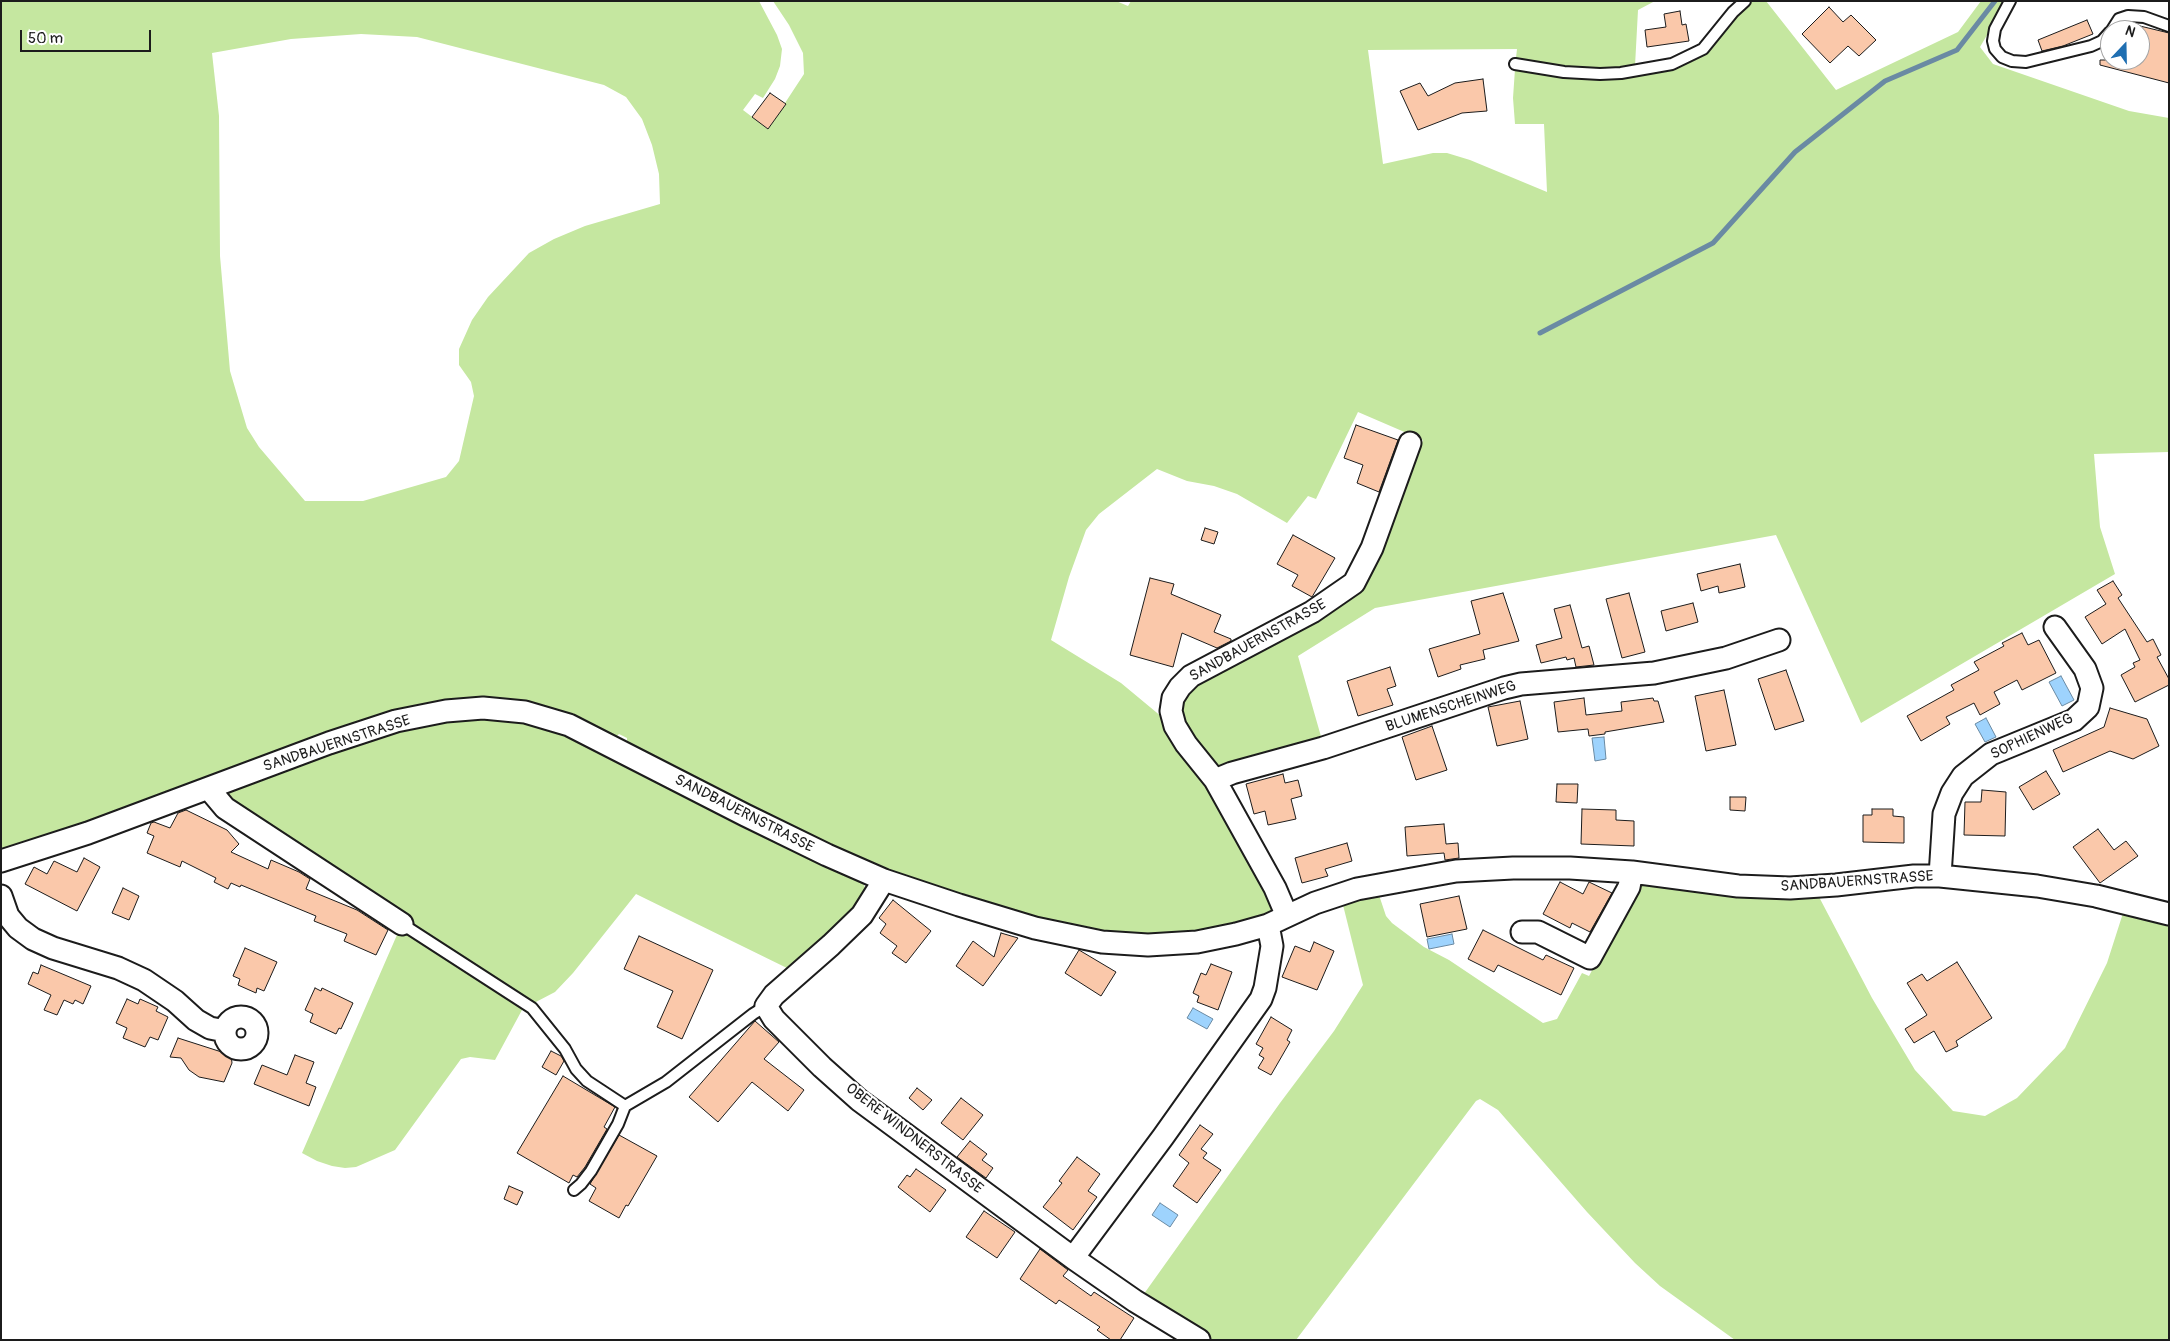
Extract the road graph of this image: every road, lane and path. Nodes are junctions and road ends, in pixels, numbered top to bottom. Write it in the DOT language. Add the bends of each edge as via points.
graph roads {
  1 [pos="1745,1"];
  2 [pos="2010,1"];
  3 [pos="2118,20"];
  4 [pos="2169,26"];
  5 [pos="2100,42"];
  6 [pos="1515,64"];
  7 [pos="1410,443"];
  8 [pos="2055,627"];
  9 [pos="1779,640"];
  10 [pos="1215,780"];
  11 [pos="209,788"];
  12 [pos="1,861"];
  13 [pos="1632,872"];
  14 [pos="1940,876"];
  15 [pos="884,880"];
  16 [pos="1,896"];
  17 [pos="2169,914"];
  18 [pos="1277,921"];
  19 [pos="402,924"];
  20 [pos="1522,932"];
  21 [pos="766,1006"];
  22 [pos="225,1032"];
  23 [pos="625,1106"];
  24 [pos="574,1190"];
  25 [pos="1074,1258"];
  26 [pos="1199,1340"];
  1 -- 6 [label="lane" via="1703,49 1672,64 1600,74"];
  2 -- 5 [label="lane" via="1995,29 1993,41 2002,57 2012,62 2026,62"];
  3 -- 4 [label="lane" via="2128,16 2144,17"];
  7 -- 10 [label="street, SANDBAUERNSTRASSE" via="1372,548 1354,583 1312,612 1191,676 1172,698 1175,726"];
  8 -- 14 [label="street, SOPHIENWEG" via="2085,669 2092,688 2088,707 2074,720 1991,754 1963,776 1944,814"];
  9 -- 10 [label="street, BLUMENSCHEINWEG" via="1726,658 1654,673 1504,688"];
  10 -- 18 [label="street, SANDBAUERNSTRASSE" via="1275,888"];
  11 -- 12 [label="street, SANDBAUERNSTRASSE"];
  11 -- 15 [label="street, SANDBAUERNSTRASSE" via="396,721 446,711 483,708 525,712 569,725 745,816"];
  11 -- 19 [label="street" via="226,808"];
  13 -- 14 [label="street, SANDBAUERNSTRASSE" via="1738,886 1790,888"];
  13 -- 18 [label="street, SANDBAUERNSTRASSE" via="1570,868 1456,872 1356,889"];
  13 -- 20 [label="street" via="1629,887 1590,958 1538,932"];
  14 -- 17 [label="street, SANDBAUERNSTRASSE" via="2037,886"];
  15 -- 18 [label="street, SANDBAUERNSTRASSE" via="1036,928 1102,942 1148,946 1197,942"];
  15 -- 21 [label="street" via="862,915"];
  16 -- 22 [label="street" via="8,916 33,939 144,980 196,1020"];
  18 -- 25 [label="street" via="1261,999"];
  19 -- 23 [label="lane" via="532,1008 565,1049 576,1069"];
  21 -- 23 [label="lane" via="666,1082"];
  21 -- 25 [label="street, OBERE WINDNERSTRASSE" via="781,1026 859,1100"];
  23 -- 24 [label="lane" via="592,1171"];
  25 -- 26 [label="street, OBERE WINDNERSTRASSE"];
}
